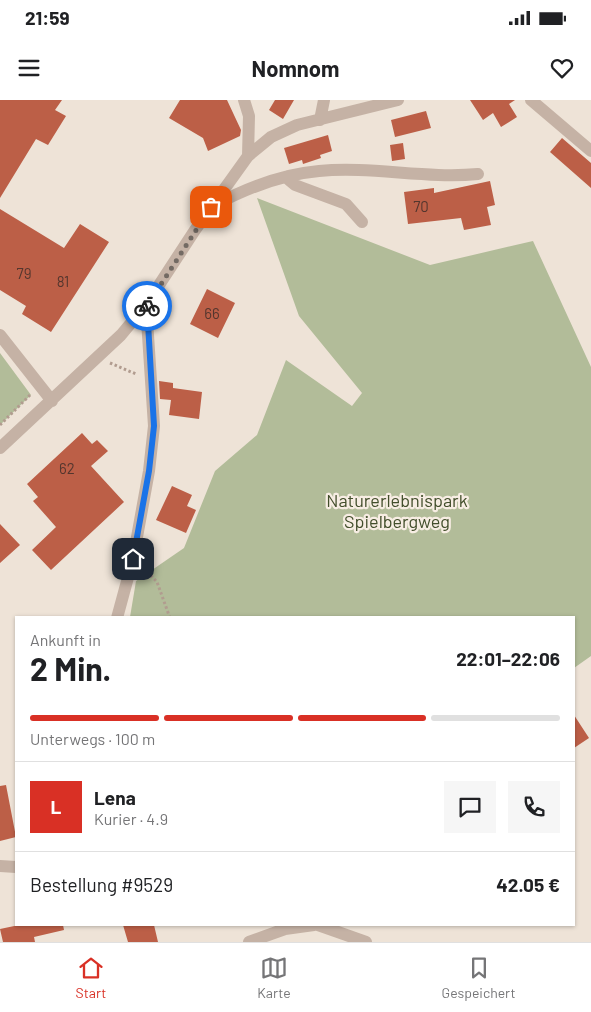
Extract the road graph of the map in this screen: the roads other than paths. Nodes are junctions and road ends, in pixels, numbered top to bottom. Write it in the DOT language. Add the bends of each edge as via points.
graph roads {
  1 [pos="244,100"];
  2 [pos="324,100"];
  3 [pos="398,100"];
  4 [pos="532,100"];
  5 [pos="320,120"];
  6 [pos="591,151"];
  7 [pos="248,156"];
  8 [pos="478,174"];
  9 [pos="288,176"];
  10 [pos="211,207"];
  11 [pos="362,222"];
  12 [pos="146,304"];
  13 [pos="0,335"];
  14 [pos="52,401"];
  15 [pos="0,448"];
  16 [pos="118,616"];
  17 [pos="0,866"];
  18 [pos="15,867"];
  19 [pos="308,926"];
  20 [pos="319,926"];
  21 [pos="249,942"];
  22 [pos="366,942"];
  1 -- 7 [label="street" via="249,116"];
  2 -- 5 [label="street"];
  3 -- 5 [label="street"];
  4 -- 6 [label="street"];
  5 -- 7 [label="street" via="271,136"];
  7 -- 10 [label="street"];
  8 -- 9 [label="street" via="452,177 318,171"];
  9 -- 10 [label="street" via="240,192"];
  9 -- 11 [label="street" via="295,185 346,204"];
  10 -- 12 [label="street"];
  12 -- 14 [label="street" via="97,360"];
  12 -- 16 [label="street" via="154,426 133,559"];
  13 -- 14 [label="street"];
  14 -- 15 [label="street"];
  17 -- 18 [label="street"];
  19 -- 21 [label="street" via="285,929"];
  20 -- 22 [label="street"];
}
